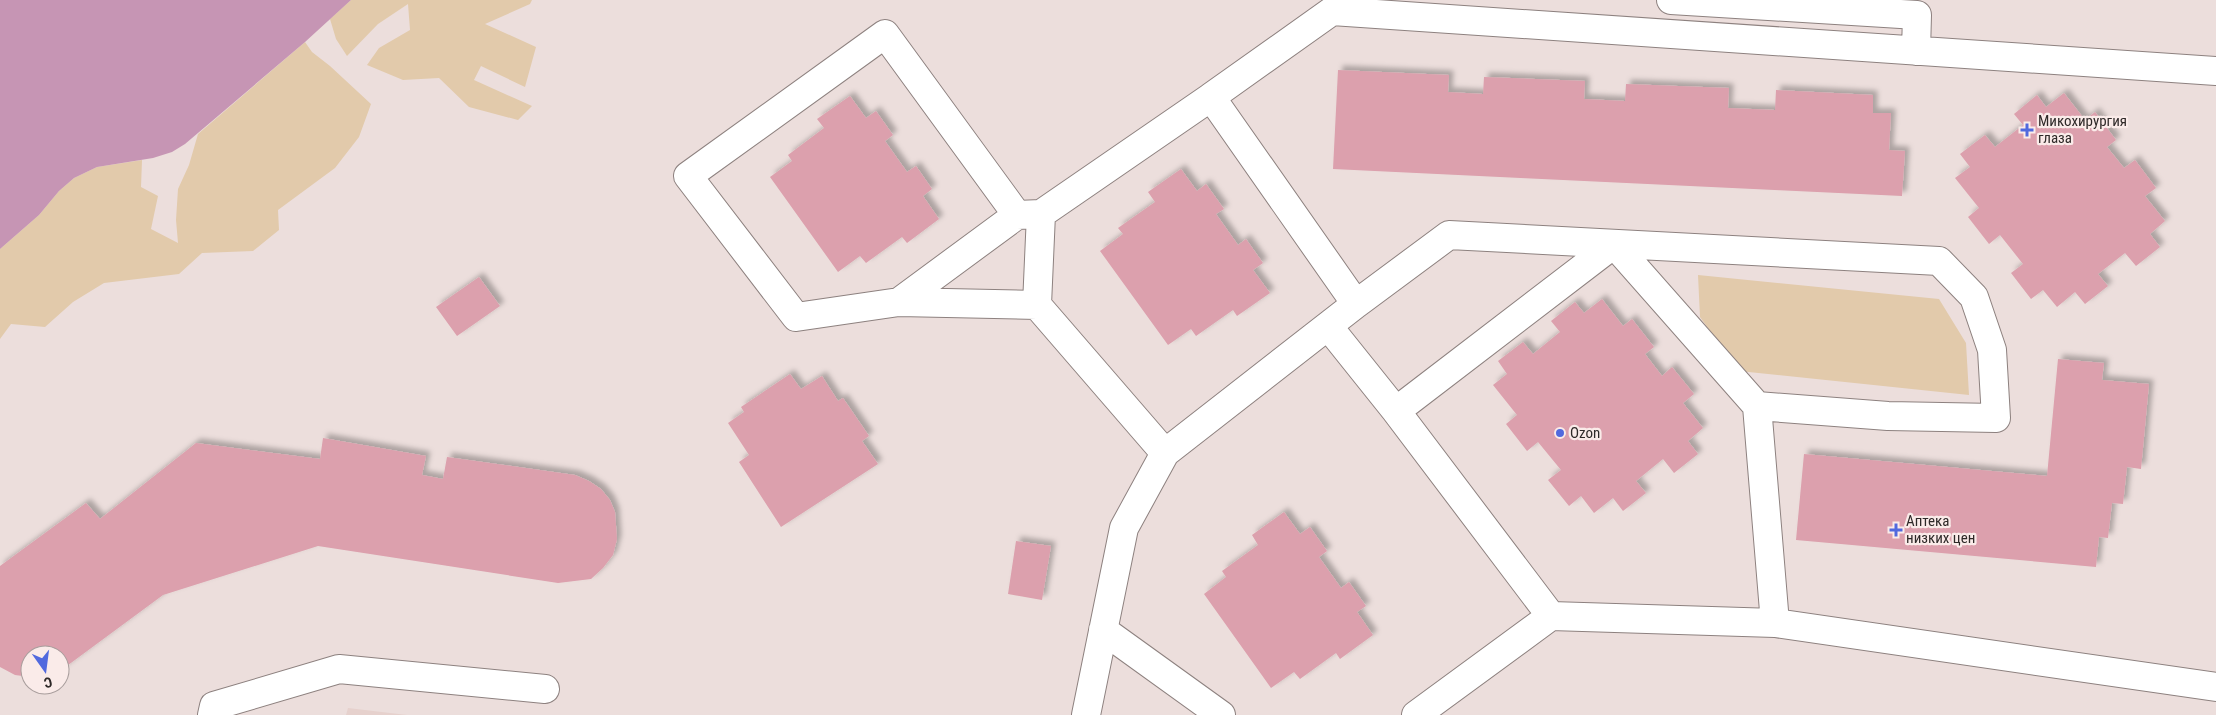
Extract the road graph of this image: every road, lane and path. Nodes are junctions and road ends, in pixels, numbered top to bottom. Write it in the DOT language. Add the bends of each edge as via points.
graph roads {
  1 [pos="1670,0"];
  2 [pos="1332,5"];
  3 [pos="1916,51"];
  4 [pos="2216,72"];
  5 [pos="1211,97"];
  6 [pos="1029,215"];
  7 [pos="1614,244"];
  8 [pos="899,302"];
  9 [pos="1356,304"];
  10 [pos="1037,305"];
  11 [pos="1328,326"];
  12 [pos="1757,406"];
  13 [pos="1396,412"];
  14 [pos="1165,453"];
  15 [pos="1551,616"];
  16 [pos="1774,623"];
  17 [pos="1103,630"];
  18 [pos="2216,687"];
  19 [pos="546,689"];
  20 [pos="212,715"];
  21 [pos="1086,715"];
  22 [pos="1221,715"];
  23 [pos="1416,715"];
  1 -- 3 [label="street" via="1917,16"];
  2 -- 3 [label="street"];
  2 -- 5 [label="street"];
  3 -- 4 [label="street"];
  5 -- 6 [label="street"];
  5 -- 9 [label="street"];
  6 -- 8 [label="street"];
  6 -- 8 [label="street" via="885,34 688,176 796,317"];
  6 -- 10 [label="street"];
  7 -- 9 [label="street" via="1449,235"];
  7 -- 12 [label="street"];
  7 -- 12 [label="street" via="1939,261 1974,297 1992,350 1996,418 1888,416"];
  7 -- 13 [label="street"];
  8 -- 10 [label="street"];
  9 -- 11 [label="street"];
  10 -- 14 [label="street"];
  11 -- 13 [label="street"];
  11 -- 14 [label="street"];
  12 -- 16 [label="street"];
  13 -- 15 [label="street"];
  14 -- 17 [label="street" via="1124,528"];
  15 -- 16 [label="street"];
  15 -- 23 [label="street"];
  16 -- 18 [label="street"];
  17 -- 21 [label="street"];
  17 -- 22 [label="street"];
  19 -- 20 [label="street" via="339,669 214,706"];
}
